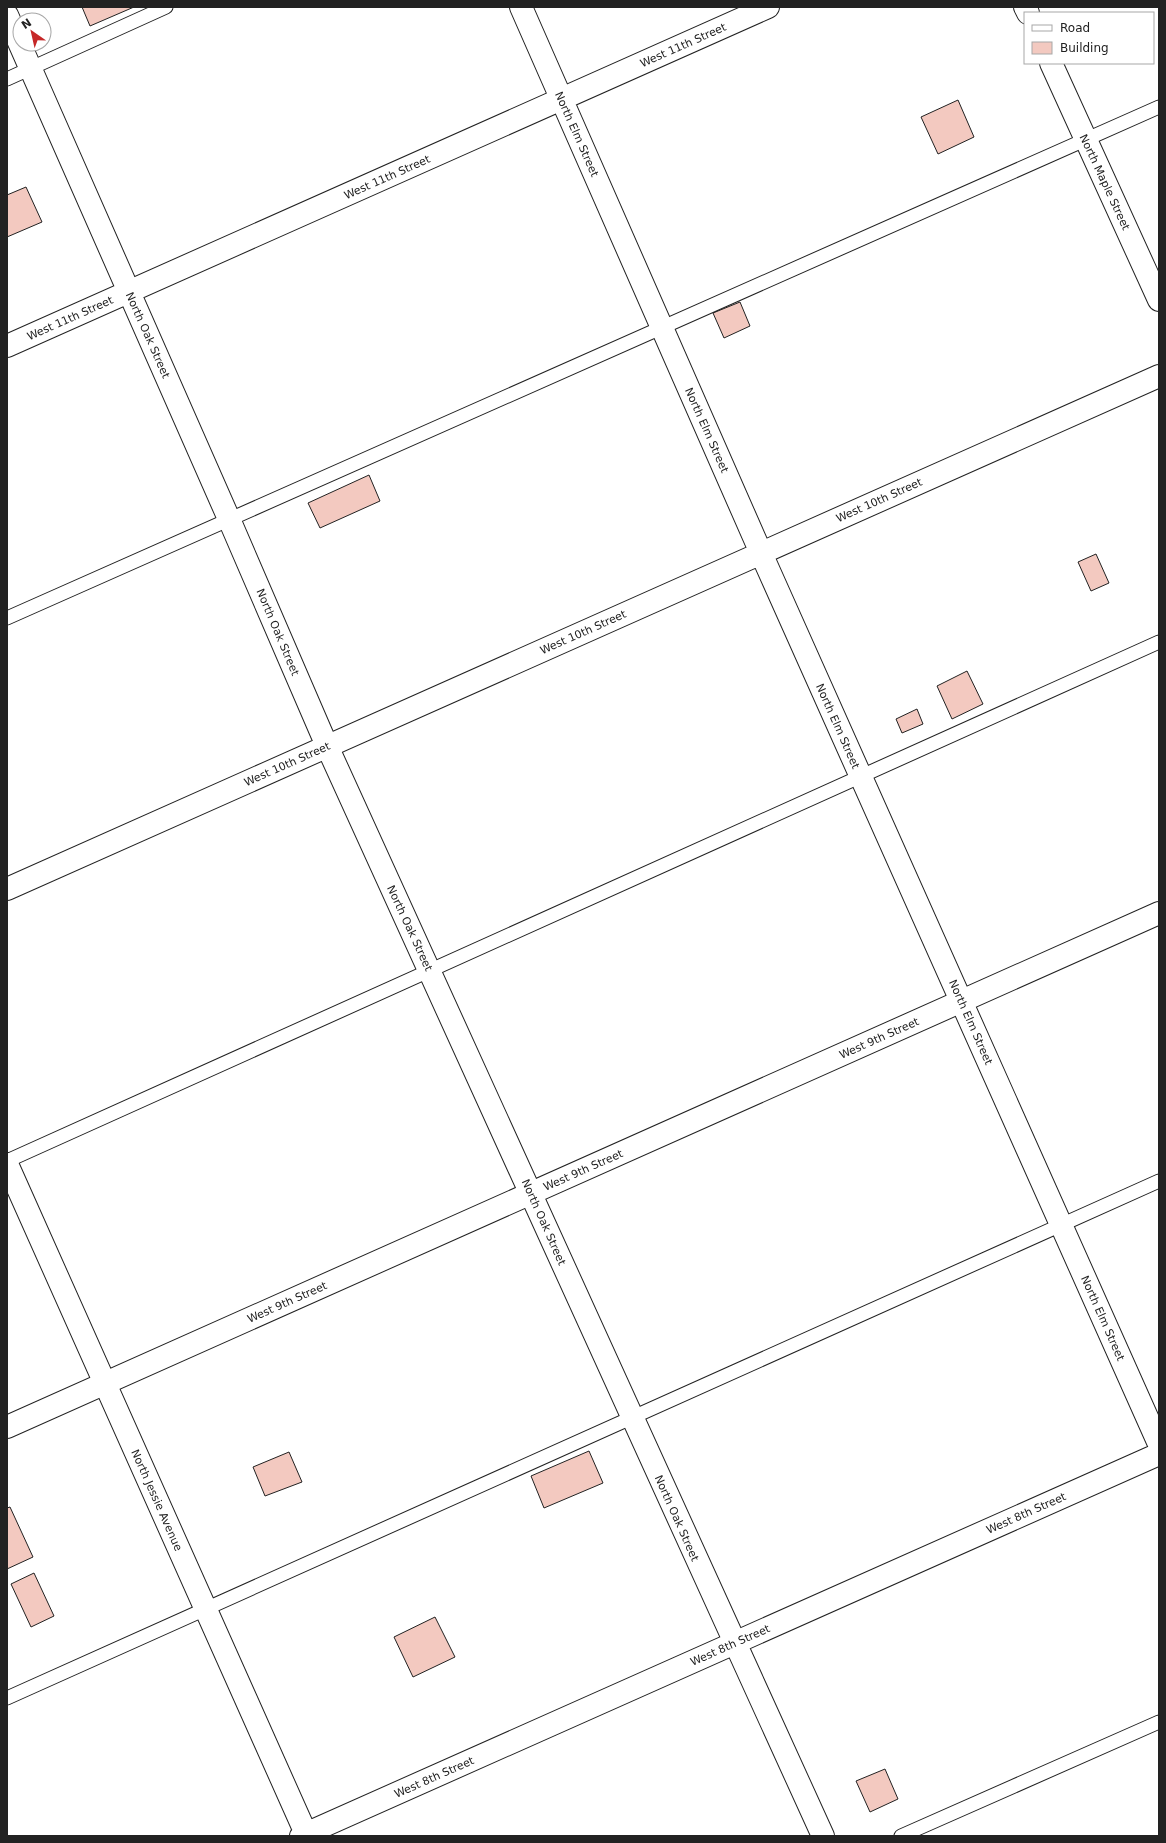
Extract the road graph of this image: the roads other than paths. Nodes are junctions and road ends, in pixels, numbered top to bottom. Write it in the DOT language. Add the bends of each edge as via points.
graph roads {
  1 [pos="166,7"];
  2 [pos="521,7"];
  3 [pos="768,7"];
  4 [pos="7,15"];
  5 [pos="1051,64"];
  6 [pos="31,68"];
  7 [pos="7,79"];
  8 [pos="562,99"];
  9 [pos="1159,107"];
  10 [pos="1086,140"];
  11 [pos="129,292"];
  12 [pos="1159,300"];
  13 [pos="662,327"];
  14 [pos="7,346"];
  15 [pos="1159,376"];
  16 [pos="229,519"];
  17 [pos="761,553"];
  18 [pos="7,618"];
  19 [pos="1159,642"];
  20 [pos="327,746"];
  21 [pos="860,776"];
  22 [pos="7,889"];
  23 [pos="1159,913"];
  24 [pos="429,970"];
  25 [pos="961,1001"];
  26 [pos="7,1161"];
  27 [pos="7,1164"];
  28 [pos="1159,1181"];
  29 [pos="531,1193"];
  30 [pos="1061,1225"];
  31 [pos="105,1384"];
  32 [pos="633,1418"];
  33 [pos="7,1427"];
  34 [pos="1159,1444"];
  35 [pos="1159,1454"];
  36 [pos="206,1609"];
  37 [pos="734,1644"];
  38 [pos="7,1698"];
  39 [pos="1159,1722"];
  40 [pos="304,1835"];
  41 [pos="823,1836"];
  42 [pos="901,1836"];
  1 -- 6 [label="lane"];
  2 -- 8 [label="street, North Elm Street"];
  3 -- 8 [label="street, West 11th Street"];
  4 -- 6 [label="street, North Oak Street"];
  5 -- 10 [label="street, North Maple Street"];
  6 -- 7 [label="lane"];
  6 -- 11 [label="street, North Oak Street"];
  8 -- 11 [label="street, West 11th Street"];
  8 -- 13 [label="street, North Elm Street"];
  9 -- 10 [label="lane"];
  10 -- 12 [label="street, North Maple Street"];
  10 -- 13 [label="lane"];
  11 -- 14 [label="street, West 11th Street"];
  11 -- 16 [label="street, North Oak Street"];
  13 -- 16 [label="lane"];
  13 -- 17 [label="street, North Elm Street"];
  15 -- 17 [label="street, West 10th Street"];
  16 -- 18 [label="lane"];
  16 -- 20 [label="street, North Oak Street"];
  17 -- 20 [label="street, West 10th Street"];
  17 -- 21 [label="street, North Elm Street"];
  19 -- 21 [label="lane"];
  20 -- 22 [label="street, West 10th Street"];
  20 -- 24 [label="street, North Oak Street"];
  21 -- 24 [label="lane"];
  21 -- 25 [label="street, North Elm Street"];
  23 -- 25 [label="street, West 9th Street"];
  24 -- 26 [label="lane"];
  24 -- 29 [label="street, North Oak Street"];
  25 -- 29 [label="street, West 9th Street"];
  25 -- 30 [label="street, North Elm Street"];
  27 -- 31 [label="street, North Jessie Avenue"];
  28 -- 30 [label="lane"];
  29 -- 31 [label="street, West 9th Street"];
  29 -- 32 [label="street, North Oak Street"];
  30 -- 32 [label="lane"];
  30 -- 34 [label="street, North Elm Street"];
  31 -- 33 [label="street, West 9th Street"];
  31 -- 36 [label="street, North Jessie Avenue"];
  32 -- 36 [label="lane"];
  32 -- 37 [label="street, North Oak Street"];
  35 -- 37 [label="street, West 8th Street"];
  36 -- 38 [label="lane"];
  36 -- 40 [label="street, North Jessie Avenue"];
  37 -- 40 [label="street, West 8th Street"];
  37 -- 41 [label="street, North Oak Street"];
  39 -- 42 [label="lane"];
}
